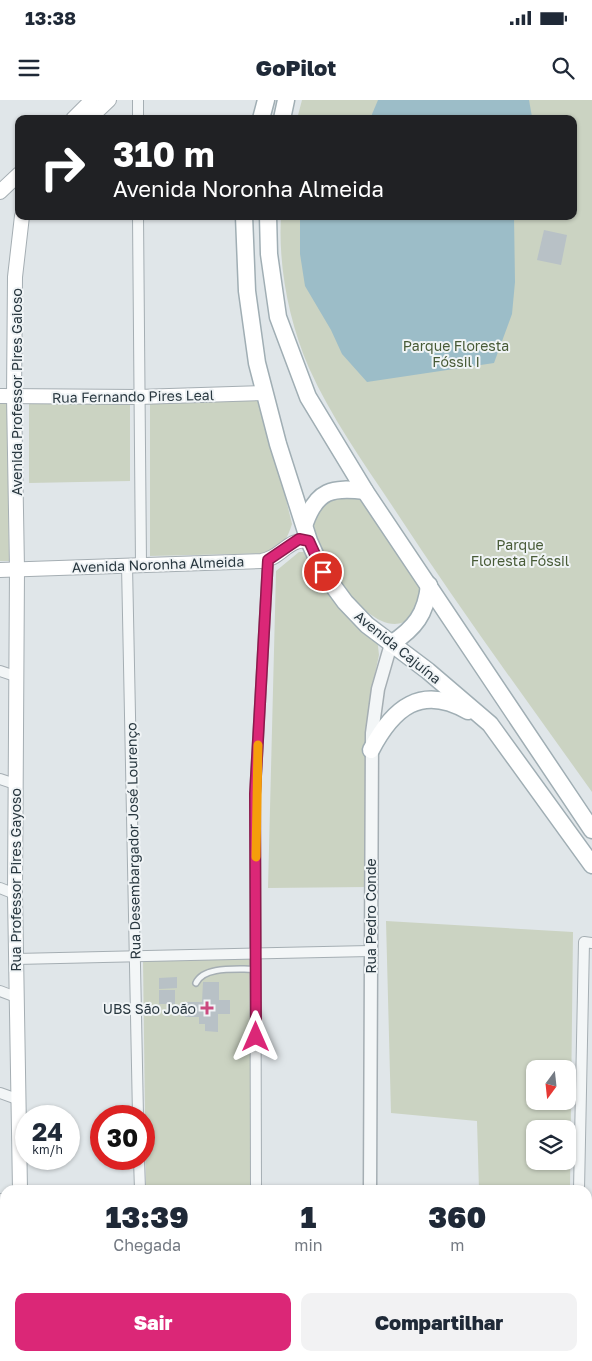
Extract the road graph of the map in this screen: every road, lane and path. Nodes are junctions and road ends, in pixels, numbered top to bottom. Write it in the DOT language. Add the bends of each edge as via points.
graph roads {
  1 [pos="92,100"];
  2 [pos="109,100"];
  3 [pos="138,100"];
  4 [pos="266,100"];
  5 [pos="286,100"];
  6 [pos="77,115"];
  7 [pos="93,115"];
  8 [pos="138,115"];
  9 [pos="262,115"];
  10 [pos="283,115"];
  11 [pos="15,178"];
  12 [pos="0,192"];
  13 [pos="22,220"];
  14 [pos="138,220"];
  15 [pos="244,220"];
  16 [pos="268,220"];
  17 [pos="265,393"];
  18 [pos="0,396"];
  19 [pos="14,396"];
  20 [pos="138,397"];
  21 [pos="365,491"];
  22 [pos="305,523"];
  23 [pos="309,541"];
  24 [pos="268,560"];
  25 [pos="134,565"];
  26 [pos="17,569"];
  27 [pos="0,570"];
  28 [pos="429,585"];
  29 [pos="391,644"];
  30 [pos="0,671"];
  31 [pos="15,676"];
  32 [pos="490,724"];
  33 [pos="371,750"];
  34 [pos="0,779"];
  35 [pos="15,784"];
  36 [pos="592,830"];
  37 [pos="592,865"];
  38 [pos="0,888"];
  39 [pos="15,894"];
  40 [pos="588,942"];
  41 [pos="370,951"];
  42 [pos="256,952"];
  43 [pos="136,956"];
  44 [pos="16,959"];
  45 [pos="257,970"];
  46 [pos="196,983"];
  47 [pos="0,991"];
  48 [pos="16,997"];
  49 [pos="0,1093"];
  50 [pos="17,1099"];
  51 [pos="138,1105"];
  52 [pos="139,1170"];
  53 [pos="20,1185"];
  54 [pos="140,1185"];
  55 [pos="256,1185"];
  56 [pos="370,1185"];
  57 [pos="578,1185"];
  1 -- 6 [label="main road"];
  2 -- 7 [label="main road"];
  3 -- 8 [label="street"];
  4 -- 9 [label="main road"];
  5 -- 10 [label="main road"];
  11 -- 12 [label="main road"];
  13 -- 19 [label="main road, Avenida Professor Pires Gaioso" via="16,268"];
  14 -- 20 [label="street, Rua Desembargador José Lourenço"];
  15 -- 17 [label="main road, Avenida Cajuína" via="250,327"];
  16 -- 21 [label="main road" via="272,285 285,339 308,398"];
  17 -- 20 [label="main road, Rua Fernando Pires Leal"];
  17 -- 22 [label="main road, Avenida Cajuína" via="278,444"];
  18 -- 19 [label="main road, Rua Fernando Pires Leal"];
  19 -- 20 [label="main road, Rua Fernando Pires Leal"];
  19 -- 26 [label="main road, Avenida Professor Pires Gaioso"];
  20 -- 25 [label="street, Rua Desembargador José Lourenço"];
  21 -- 22 [label="main road" via="347,489 326,493 315,502"];
  21 -- 28 [label="main road"];
  22 -- 23 [label="main road, Avenida Cajuína"];
  23 -- 24 [label="main road" via="299,539"];
  23 -- 29 [label="main road, Avenida Cajuína" via="323,572 345,602"];
  24 -- 25 [label="main road, Avenida Noronha Almeida"];
  24 -- 42 [label="street" via="255,794"];
  25 -- 26 [label="main road, Avenida Noronha Almeida"];
  25 -- 43 [label="street, Rua Desembargador José Lourenço"];
  26 -- 27 [label="main road, Avenida Noronha Almeida"];
  26 -- 31 [label="main road, Rua Professor Pires Gayoso"];
  28 -- 29 [label="main road" via="420,617 409,632"];
  28 -- 36 [label="main road"];
  29 -- 32 [label="main road, Avenida Cajuína"];
  29 -- 33 [label="street, Rua Pedro Conde" via="373,716"];
  30 -- 31 [label="street"];
  31 -- 35 [label="main road, Rua Professor Pires Gayoso"];
  32 -- 33 [label="main road" via="451,703 420,700 395,714"];
  32 -- 37 [label="main road, Avenida Cajuína"];
  33 -- 41 [label="street, Rua Pedro Conde"];
  34 -- 35 [label="street"];
  35 -- 39 [label="main road, Rua Professor Pires Gayoso"];
  38 -- 39 [label="street"];
  39 -- 44 [label="main road, Rua Professor Pires Gayoso"];
  40 -- 57 [label="street"];
  41 -- 42 [label="street"];
  41 -- 56 [label="street, Rua Pedro Conde"];
  42 -- 43 [label="street"];
  42 -- 45 [label="street"];
  43 -- 44 [label="street"];
  43 -- 51 [label="street, Rua Desembargador José Lourenço"];
  44 -- 48 [label="main road, Rua Professor Pires Gayoso"];
  45 -- 46 [label="lane" via="211,971"];
  45 -- 55 [label="street"];
  47 -- 48 [label="street"];
  48 -- 50 [label="main road, Rua Professor Pires Gayoso"];
  49 -- 50 [label="street"];
  50 -- 53 [label="main road, Rua Professor Pires Gayoso"];
  52 -- 54 [label="street"];
}
